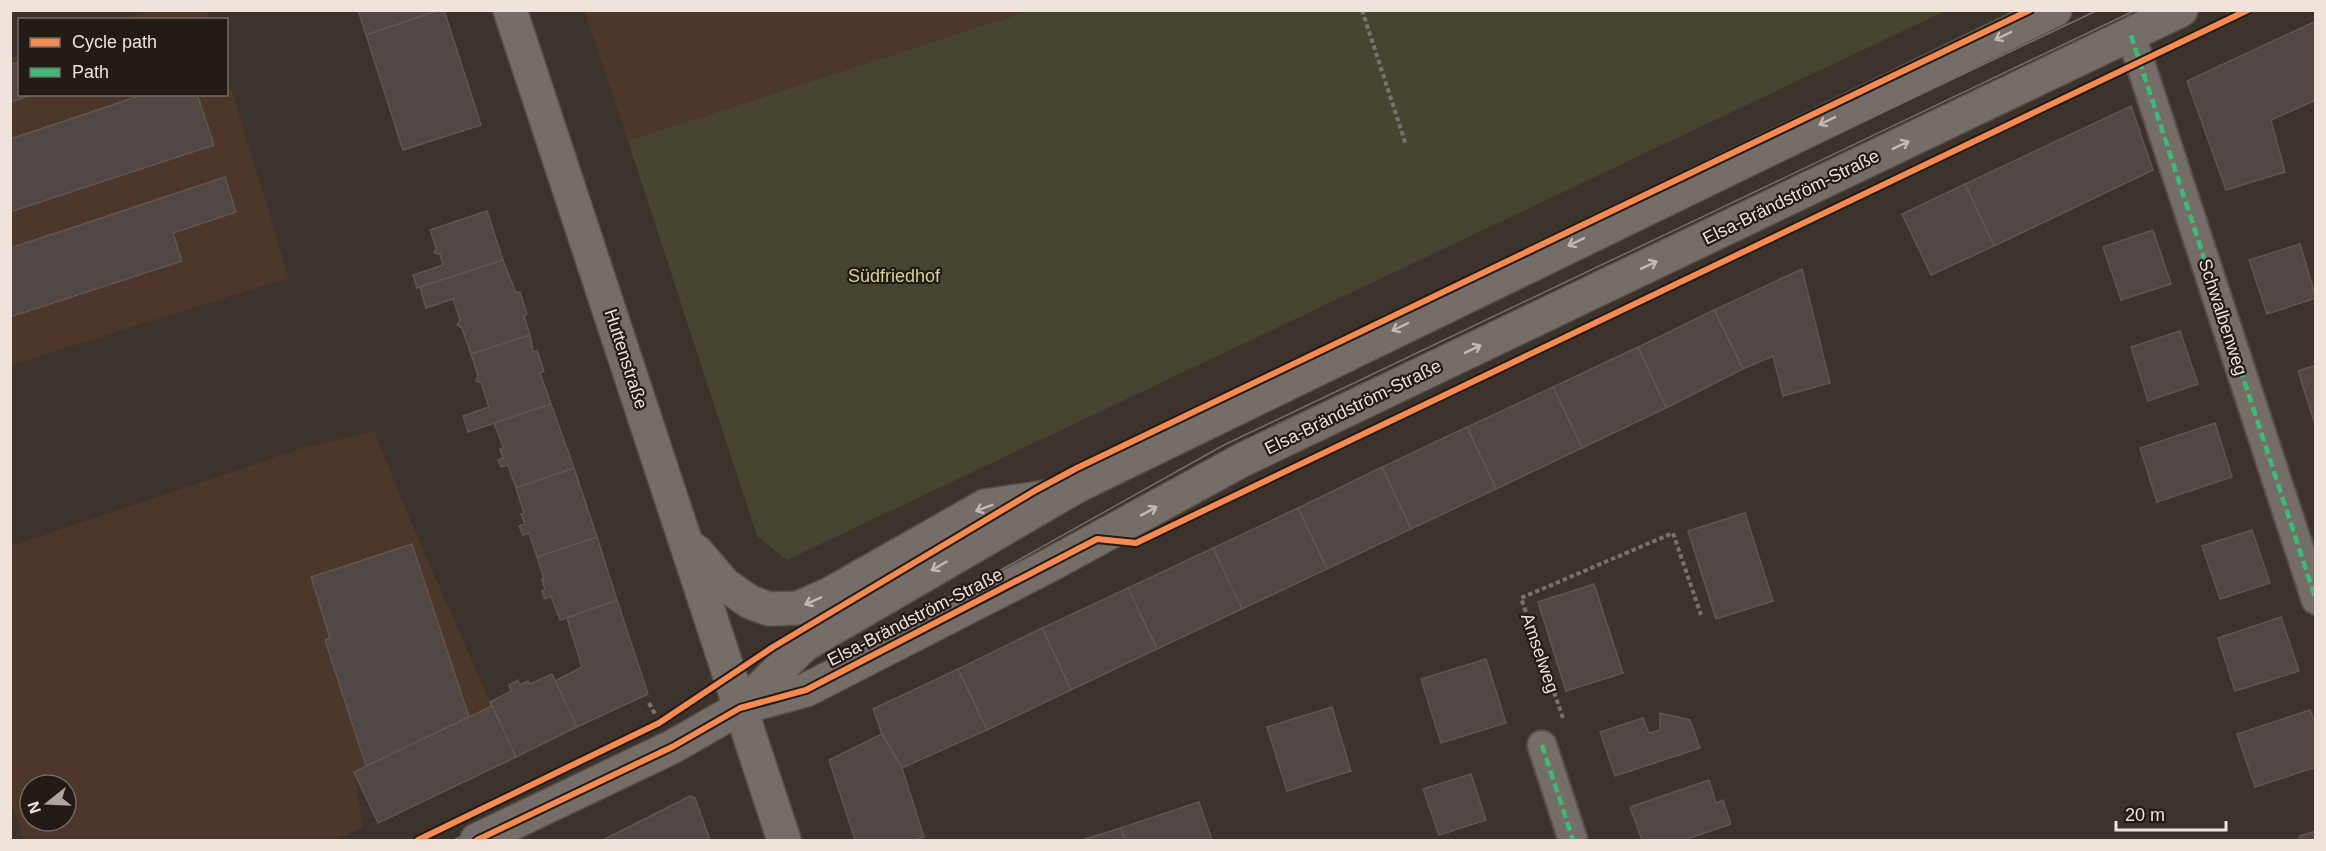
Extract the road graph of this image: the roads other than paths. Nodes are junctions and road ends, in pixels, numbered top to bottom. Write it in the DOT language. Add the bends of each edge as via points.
graph roads {
  1 [pos="510,10"];
  2 [pos="2055,10"];
  3 [pos="2181,10"];
  4 [pos="2131,35"];
  5 [pos="1062,495"];
  6 [pos="684,536"];
  7 [pos="2316,600"];
  8 [pos="740,708"];
  9 [pos="1542,745"];
  10 [pos="477,840"];
  11 [pos="784,840"];
  12 [pos="1573,840"];
  1 -- 6 [label="street, Huttenstraße"];
  2 -- 5 [label="street, Elsa-Brändström-Straße, one-way"];
  3 -- 4 [label="street, Elsa-Brändström-Straße"];
  4 -- 7 [label="street, Schwalbenweg"];
  8 -- 4 [label="street, Elsa-Brändström-Straße, one-way" via="806,690 1050,565 1242,460"];
  5 -- 6 [label="street, one-way" via="985,506 830,594 798,608 770,609 750,602 724,584"];
  5 -- 8 [label="street, Elsa-Brändström-Straße, one-way" via="804,645"];
  6 -- 8 [label="street, Huttenstraße"];
  8 -- 10 [label="street" via="672,747"];
  8 -- 11 [label="street, Huttenstraße"];
  9 -- 12 [label="street"];
}
